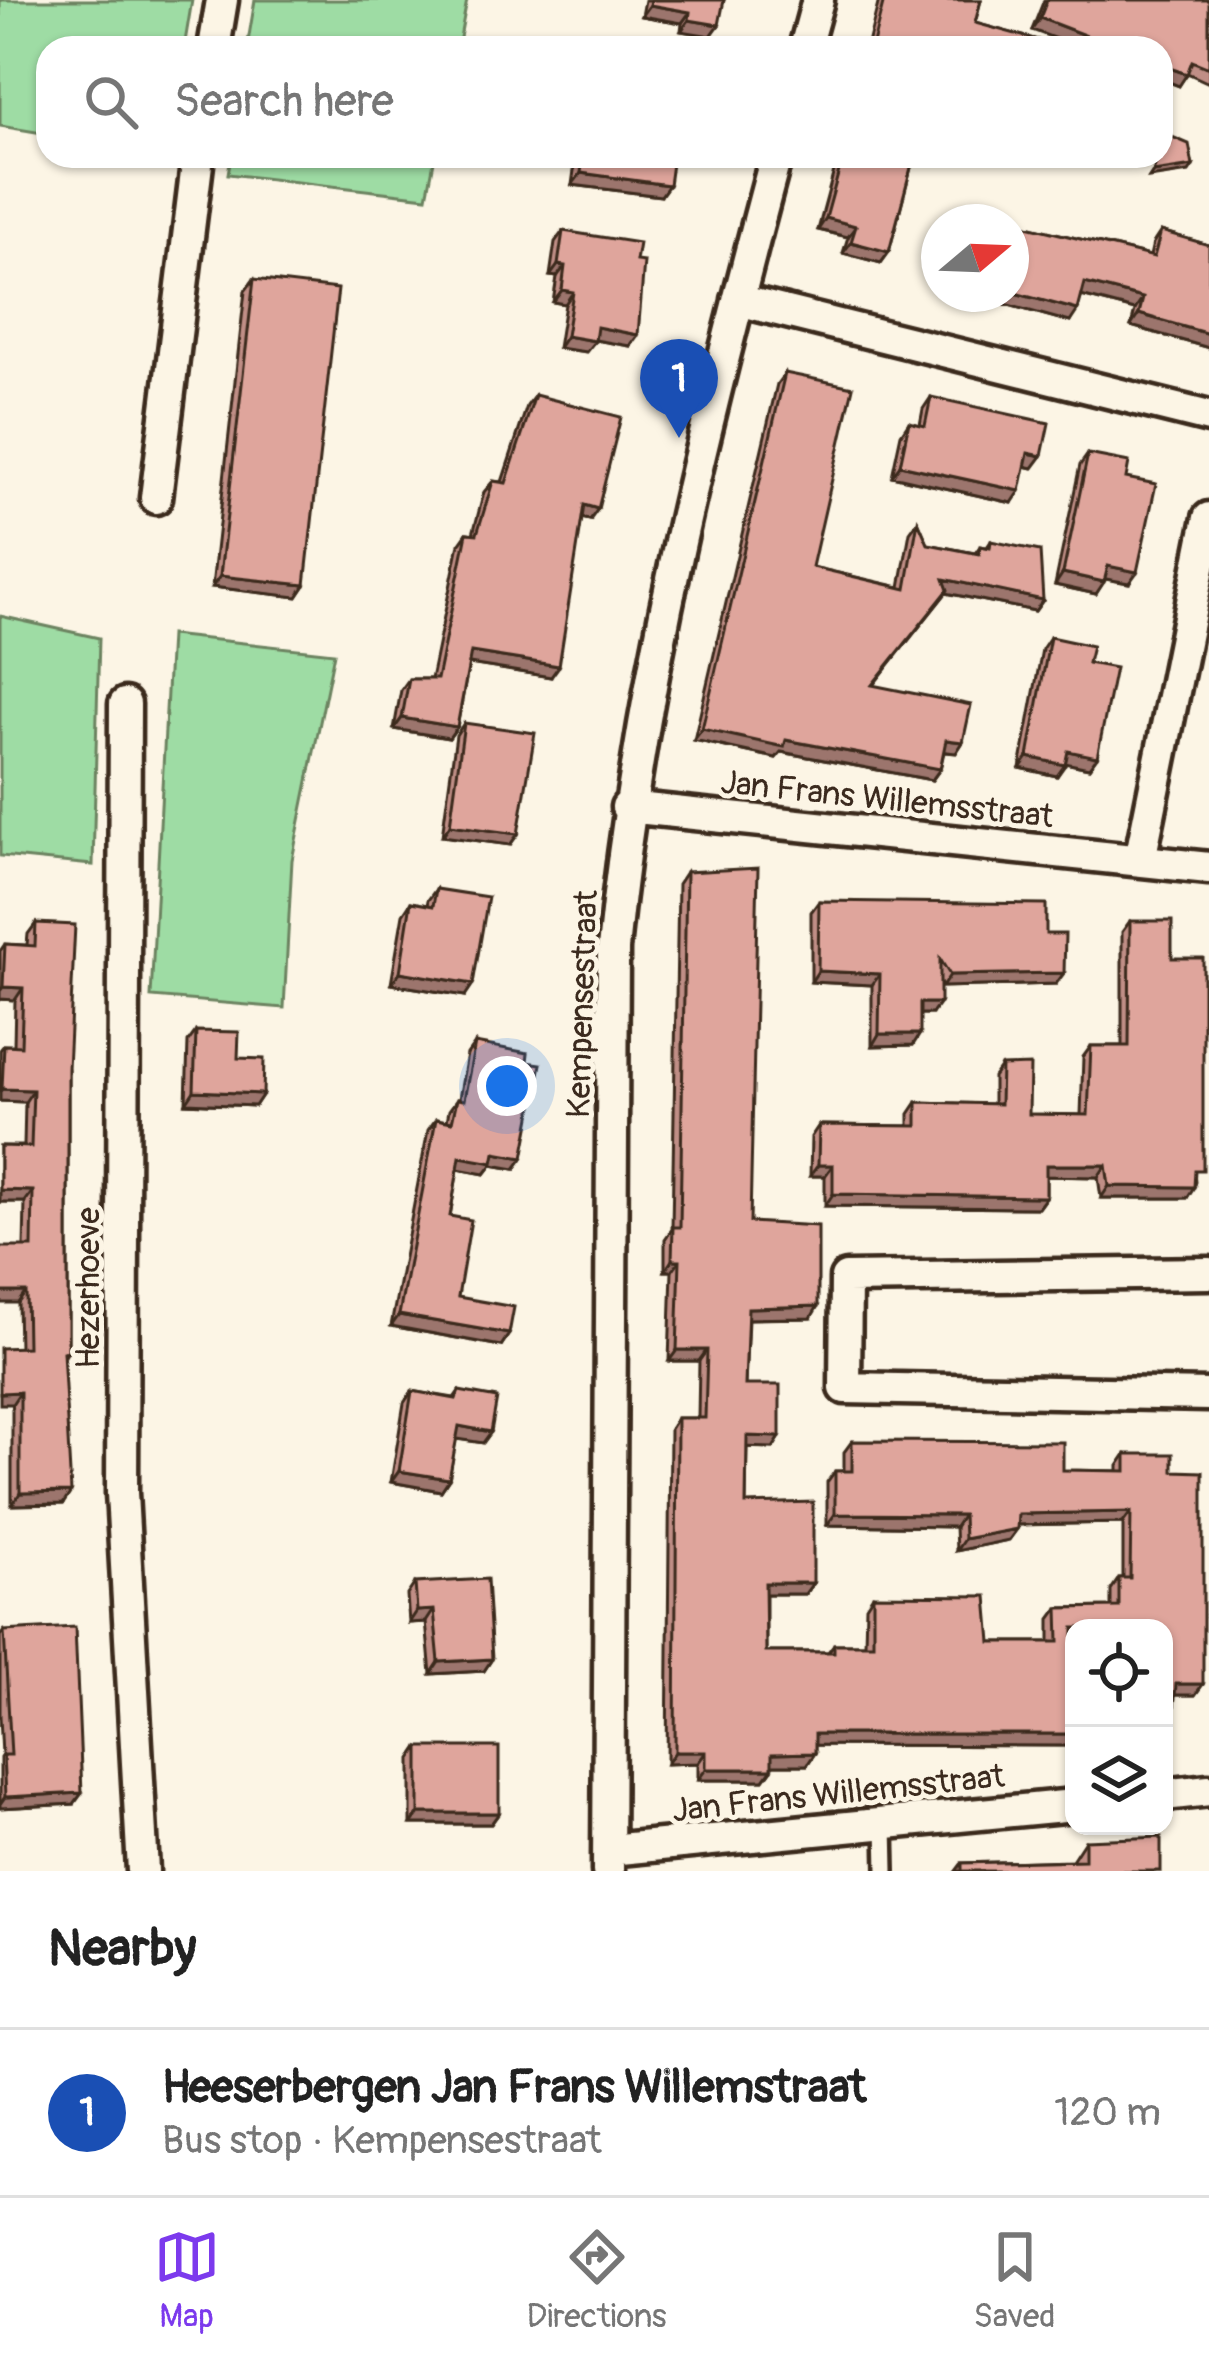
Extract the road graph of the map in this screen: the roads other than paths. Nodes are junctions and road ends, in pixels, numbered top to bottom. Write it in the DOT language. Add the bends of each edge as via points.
graph roads {
  1 [pos="222,0"];
  2 [pos="818,0"];
  3 [pos="216,36"];
  4 [pos="808,36"];
  5 [pos="197,168"];
  6 [pos="773,168"];
  7 [pos="737,300"];
  8 [pos="1209,417"];
  9 [pos="156,498"];
  10 [pos="1209,518"];
  11 [pos="125,704"];
  12 [pos="627,807"];
  13 [pos="1140,860"];
  14 [pos="1209,868"];
  15 [pos="1209,1274"];
  16 [pos="1209,1395"];
  17 [pos="1209,1790"];
  18 [pos="1173,1794"];
  19 [pos="1065,1805"];
  20 [pos="885,1825"];
  21 [pos="609,1861"];
  22 [pos="143,1871"];
  23 [pos="886,1871"];
  1 -- 3 [label="street"];
  2 -- 4 [label="street"];
  5 -- 9 [label="street"];
  6 -- 7 [label="street, Kempensestraat"];
  7 -- 8 [label="street"];
  7 -- 12 [label="street, Kempensestraat" via="691,475"];
  10 -- 13 [label="street"];
  11 -- 22 [label="street, Hezerhoeve" via="122,1493"];
  12 -- 13 [label="street, Jan Frans Willemsstraat"];
  12 -- 21 [label="street, Kempensestraat" via="613,949"];
  13 -- 14 [label="street, Jan Frans Willemsstraat"];
  15 -- 16 [label="street" via="846,1277 844,1388"];
  17 -- 18 [label="street"];
  19 -- 20 [label="street, Jan Frans Willemsstraat"];
  20 -- 21 [label="street, Jan Frans Willemsstraat"];
  20 -- 23 [label="lane"];
}
